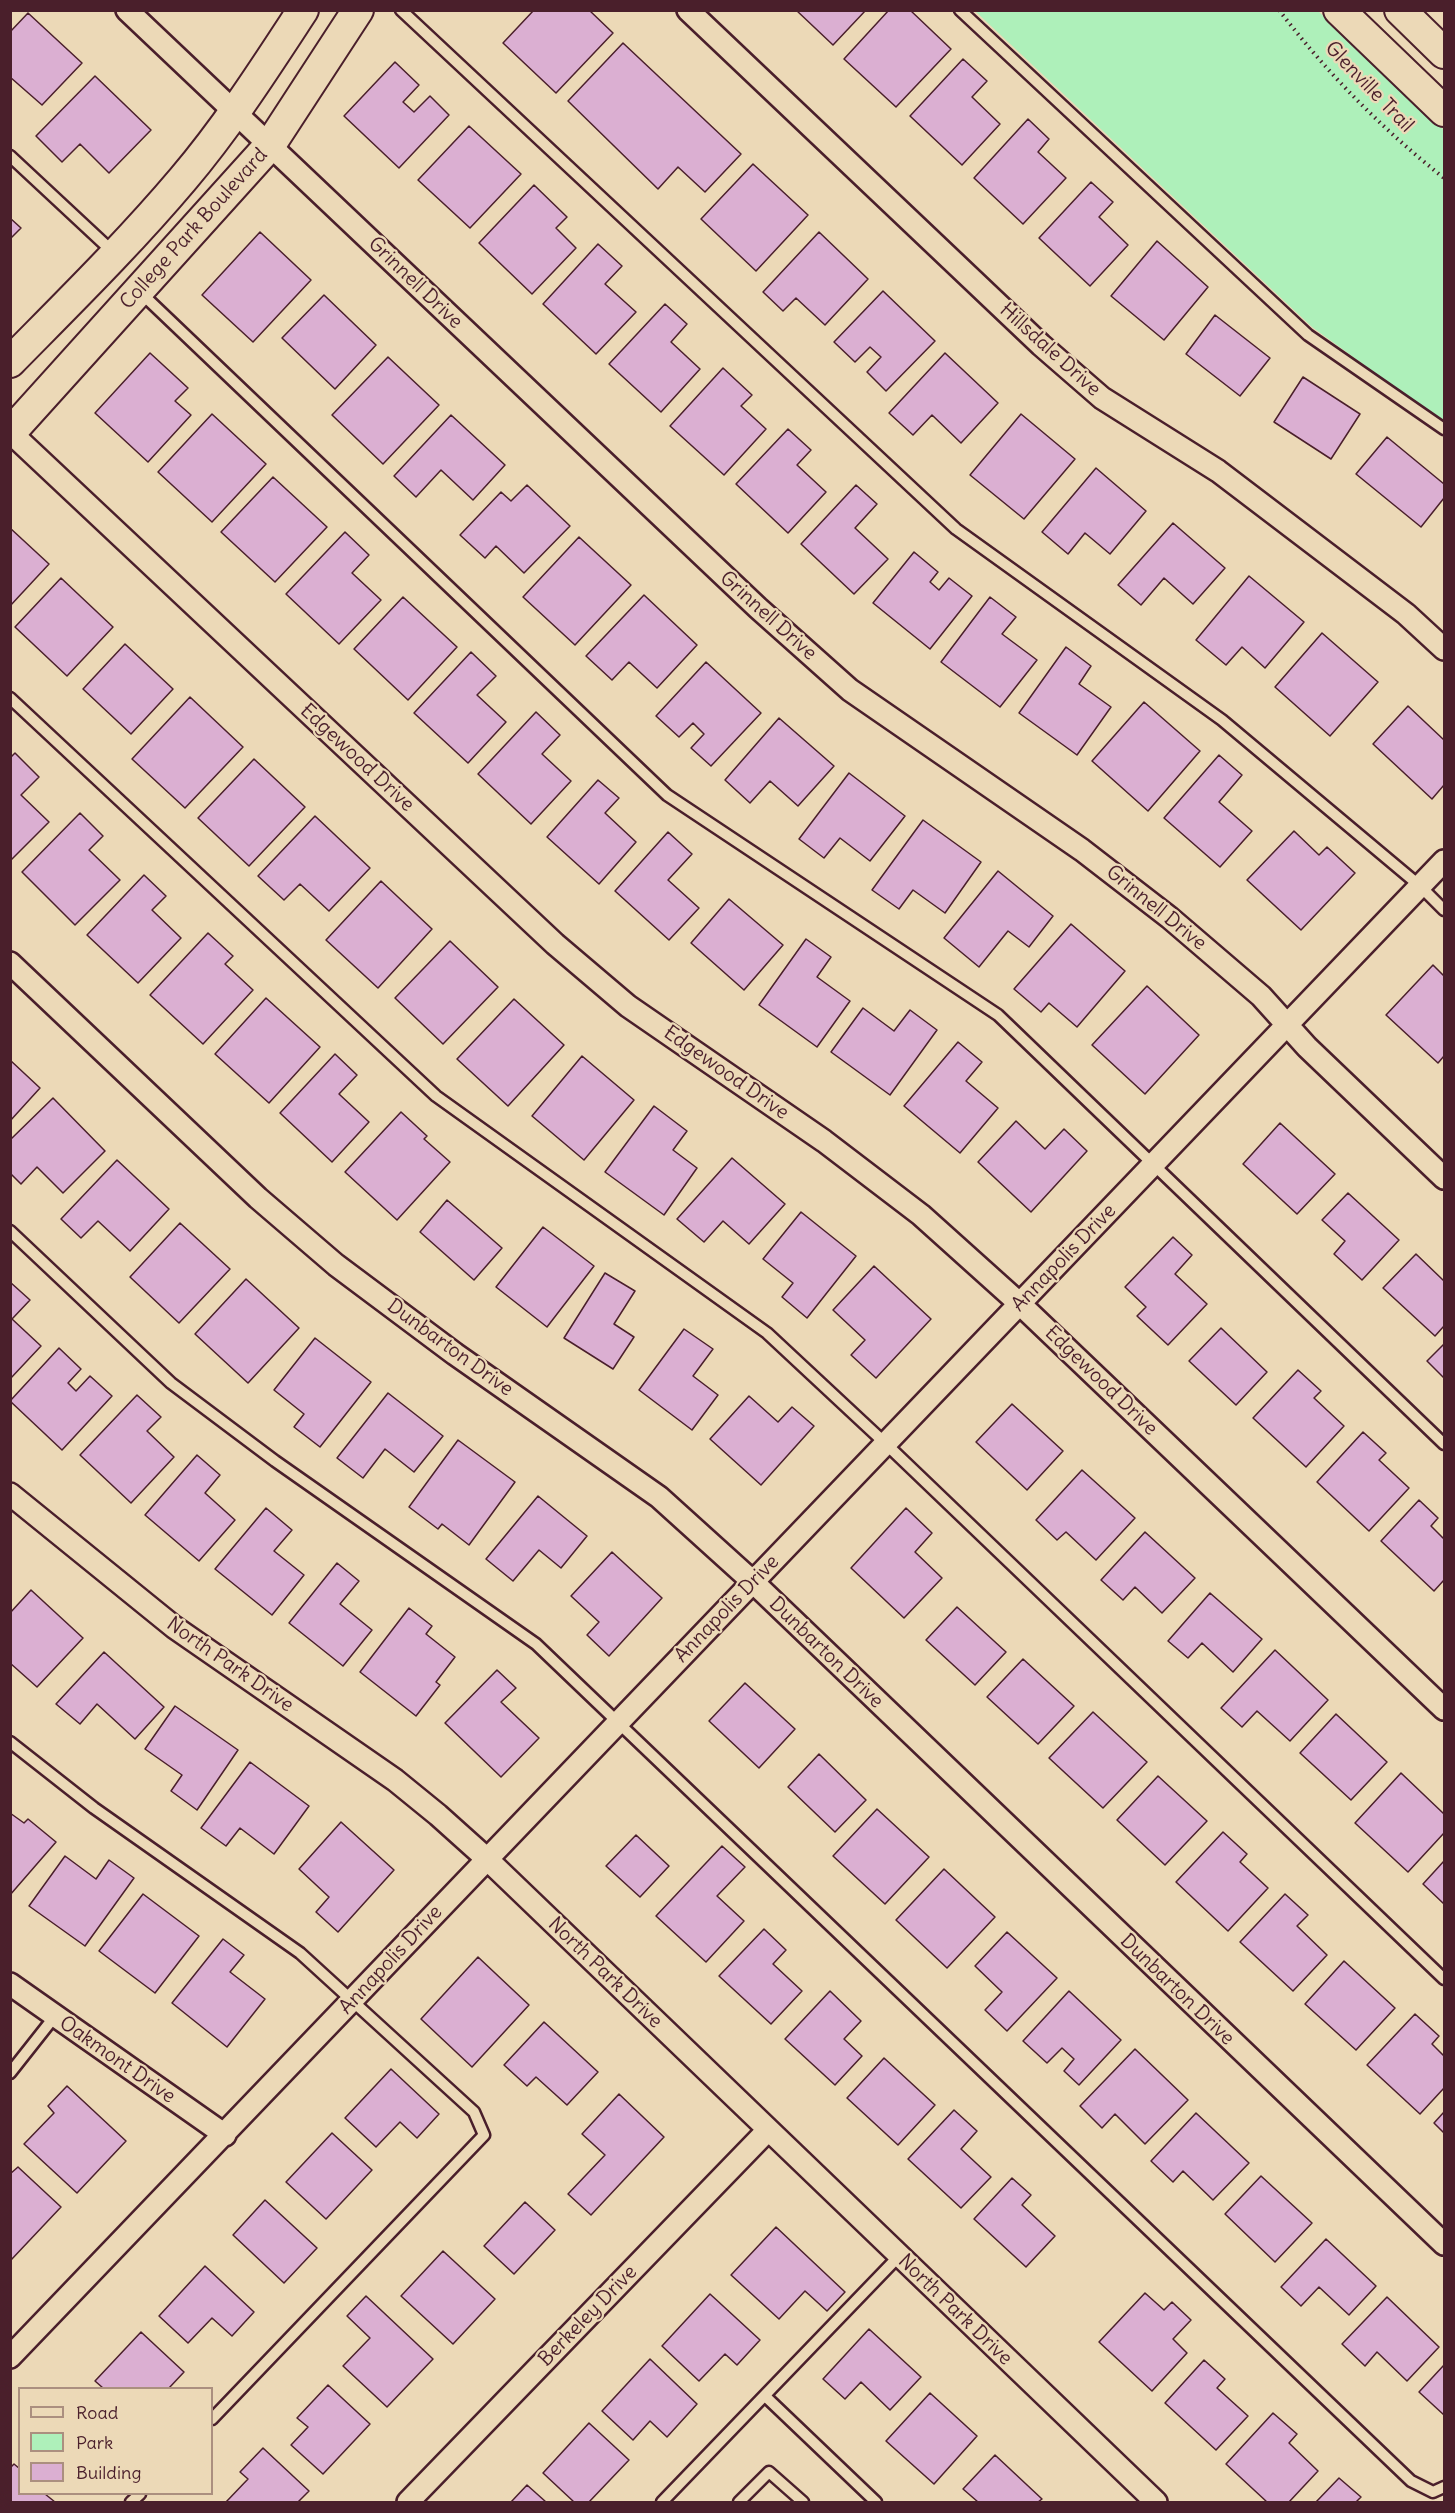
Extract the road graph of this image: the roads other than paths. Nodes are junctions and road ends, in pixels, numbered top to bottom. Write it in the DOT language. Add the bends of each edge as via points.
graph roads {
  1 [pos="127,10"];
  2 [pos="303,10"];
  3 [pos="358,10"];
  4 [pos="401,10"];
  5 [pos="688,10"];
  6 [pos="960,10"];
  7 [pos="1339,10"];
  8 [pos="1402,11"];
  9 [pos="1444,53"];
  10 [pos="1444,111"];
  11 [pos="235,112"];
  12 [pos="270,145"];
  13 [pos="10,156"];
  14 [pos="116,254"];
  15 [pos="139,291"];
  16 [pos="10,362"];
  17 [pos="1444,429"];
  18 [pos="11,433"];
  19 [pos="1444,649"];
  20 [pos="10,698"];
  21 [pos="1444,861"];
  22 [pos="1420,886"];
  23 [pos="1444,910"];
  24 [pos="10,963"];
  25 [pos="1287,1024"];
  26 [pos="1152,1165"];
  27 [pos="1444,1178"];
  28 [pos="10,1231"];
  29 [pos="1020,1304"];
  30 [pos="886,1444"];
  31 [pos="1444,1444"];
  32 [pos="10,1494"];
  33 [pos="753,1582"];
  34 [pos="1444,1709"];
  35 [pos="618,1722"];
  36 [pos="10,1742"];
  37 [pos="487,1859"];
  38 [pos="1444,1979"];
  39 [pos="10,1984"];
  40 [pos="352,2001"];
  41 [pos="55,2016"];
  42 [pos="10,2073"];
  43 [pos="768,2130"];
  44 [pos="225,2135"];
  45 [pos="1444,2244"];
  46 [pos="899,2256"];
  47 [pos="10,2357"];
  48 [pos="765,2396"];
  49 [pos="213,2418"];
  50 [pos="1444,2487"];
  51 [pos="408,2502"];
  52 [pos="662,2502"];
  53 [pos="739,2502"];
  54 [pos="803,2502"];
  55 [pos="876,2502"];
  56 [pos="1156,2502"];
  1 -- 11 [label="street, Grinnell Drive"];
  2 -- 11 [label="street"];
  3 -- 12 [label="street, College Park Boulevard"];
  4 -- 22 [label="lane" via="956,529 1222,720"];
  5 -- 19 [label="street, Hillsdale Drive" via="1041,345 1102,398 1218,471 1406,614"];
  6 -- 17 [label="lane" via="1308,335"];
  7 -- 10 [label="street"];
  8 -- 9 [label="street"];
  11 -- 12 [label="street, Grinnell Drive"];
  11 -- 14 [label="street" via="184,178"];
  12 -- 15 [label="street, College Park Boulevard"];
  12 -- 25 [label="street, Grinnell Drive" via="758,608 850,690 1083,850 1170,918 1261,996"];
  13 -- 14 [label="lane"];
  14 -- 16 [label="street"];
  15 -- 18 [label="street, College Park Boulevard"];
  15 -- 26 [label="lane" via="667,795 998,1015"];
  18 -- 29 [label="street, Edgewood Drive" via="555,944 628,1006 824,1141 921,1215"];
  20 -- 30 [label="lane" via="436,1096 767,1332"];
  21 -- 22 [label="street, Annapolis Drive"];
  22 -- 23 [label="lane"];
  22 -- 25 [label="street, Annapolis Drive"];
  24 -- 33 [label="street, Dunbarton Drive" via="258,1198 336,1265 659,1497"];
  25 -- 26 [label="street, Annapolis Drive"];
  25 -- 27 [label="street, Grinnell Drive"];
  26 -- 29 [label="street, Annapolis Drive"];
  26 -- 31 [label="lane"];
  28 -- 35 [label="lane" via="171,1383 274,1461 536,1644"];
  29 -- 30 [label="street, Annapolis Drive"];
  29 -- 34 [label="street, Edgewood Drive"];
  30 -- 33 [label="street, Annapolis Drive"];
  30 -- 38 [label="lane"];
  32 -- 37 [label="street, North Park Drive" via="174,1627 395,1780"];
  33 -- 35 [label="street, Annapolis Drive"];
  33 -- 45 [label="street, Dunbarton Drive"];
  35 -- 37 [label="street, Annapolis Drive"];
  35 -- 50 [label="lane" via="1411,2481 1433,2492"];
  36 -- 40 [label="lane" via="94,1808 300,1953"];
  37 -- 40 [label="street, Annapolis Drive"];
  37 -- 43 [label="street, North Park Drive"];
  39 -- 41 [label="street, Oakmont Drive"];
  40 -- 44 [label="street, Annapolis Drive"];
  40 -- 49 [label="lane" via="474,2112 484,2135"];
  41 -- 42 [label="lane"];
  41 -- 44 [label="street, Oakmont Drive"];
  43 -- 46 [label="street, North Park Drive"];
  43 -- 51 [label="street, Berkeley Drive"];
  44 -- 47 [label="street, Annapolis Drive"];
  46 -- 48 [label="lane"];
  46 -- 56 [label="street, North Park Drive"];
  48 -- 52 [label="lane"];
  48 -- 55 [label="lane"];
  53 -- 54 [label="lane" via="769,2472"];
}
